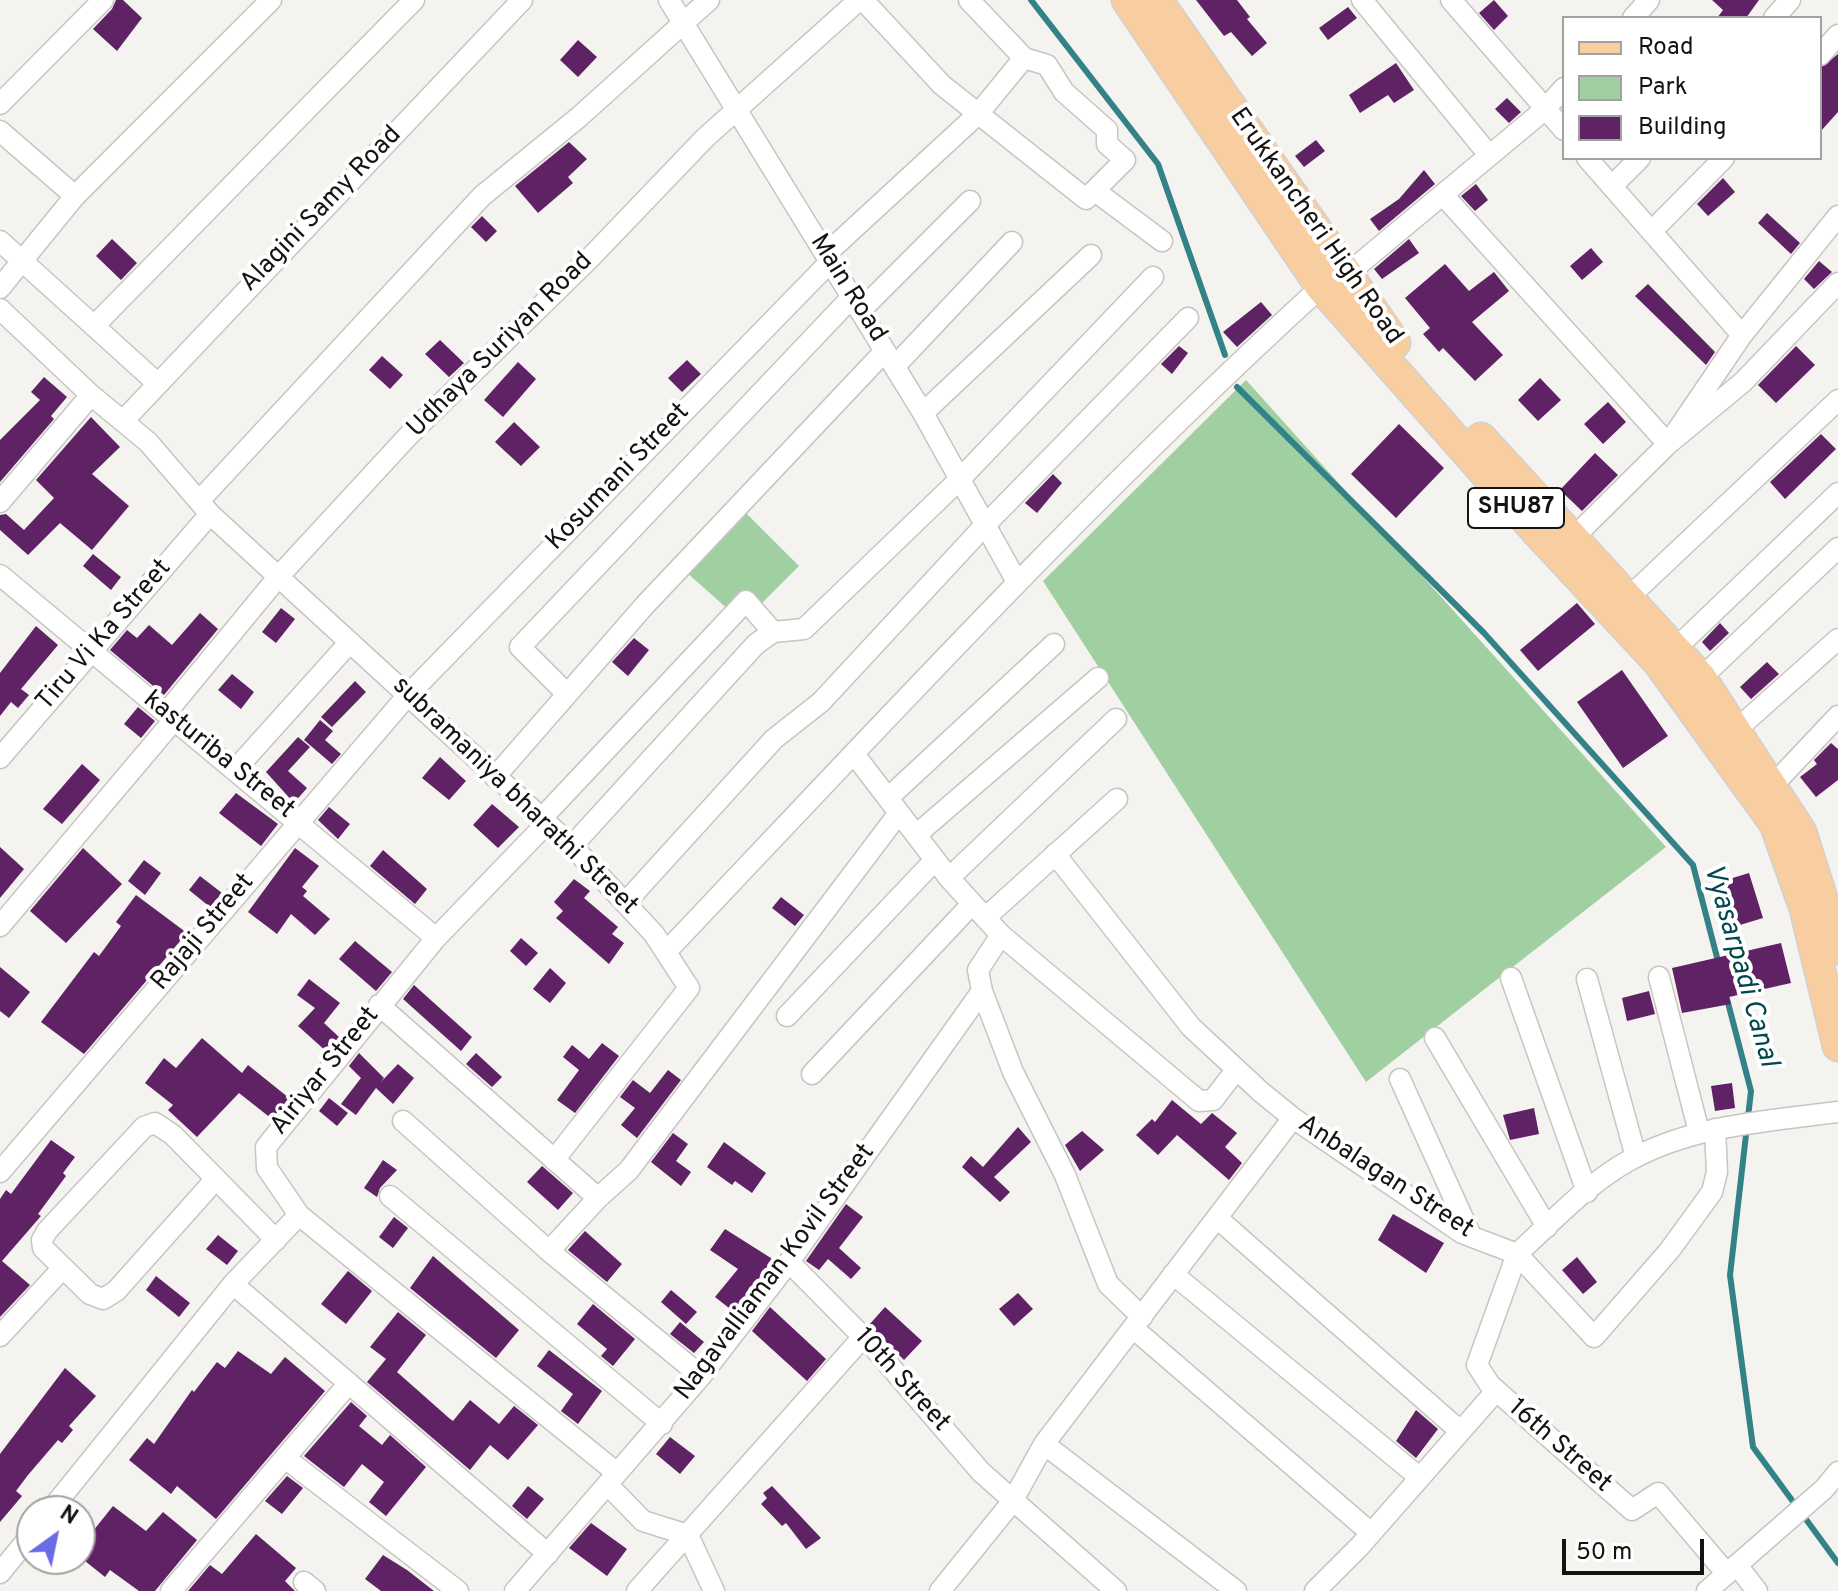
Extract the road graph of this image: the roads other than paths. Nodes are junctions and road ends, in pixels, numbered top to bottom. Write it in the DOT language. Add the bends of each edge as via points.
graph roads {
  1 [pos="103,0"];
  2 [pos="271,0"];
  3 [pos="414,0"];
  4 [pos="522,0"];
  5 [pos="669,0"];
  6 [pos="709,0"];
  7 [pos="861,0"];
  8 [pos="969,0"];
  9 [pos="1127,0"];
  10 [pos="1157,0"];
  11 [pos="1362,0"];
  12 [pos="1451,0"];
  13 [pos="1649,0"];
  14 [pos="1790,0"];
  15 [pos="1635,16"];
  16 [pos="1776,16"];
  17 [pos="683,23"];
  18 [pos="1838,35"];
  19 [pos="1822,53"];
  20 [pos="1024,58"];
  21 [pos="1562,90"];
  22 [pos="0,104"];
  23 [pos="1544,107"];
  24 [pos="737,110"];
  25 [pos="978,114"];
  26 [pos="1562,128"];
  27 [pos="0,131"];
  28 [pos="1489,155"];
  29 [pos="1589,160"];
  30 [pos="1638,160"];
  31 [pos="1722,160"];
  32 [pos="1612,186"];
  33 [pos="1095,191"];
  34 [pos="1443,195"];
  35 [pos="75,196"];
  36 [pos="970,201"];
  37 [pos="1838,216"];
  38 [pos="1652,231"];
  39 [pos="0,241"];
  40 [pos="1162,241"];
  41 [pos="1012,242"];
  42 [pos="1091,255"];
  43 [pos="828,258"];
  44 [pos="23,262"];
  45 [pos="1153,277"];
  46 [pos="1334,281"];
  47 [pos="1838,283"];
  48 [pos="0,288"];
  49 [pos="856,304"];
  50 [pos="0,309"];
  51 [pos="1188,318"];
  52 [pos="94,326"];
  53 [pos="1742,335"];
  54 [pos="890,359"];
  55 [pos="157,383"];
  56 [pos="91,395"];
  57 [pos="1838,400"];
  58 [pos="923,413"];
  59 [pos="123,421"];
  60 [pos="1668,444"];
  61 [pos="960,479"];
  62 [pos="1838,493"];
  63 [pos="0,502"];
  64 [pos="205,507"];
  65 [pos="987,523"];
  66 [pos="1573,538"];
  67 [pos="1838,548"];
  68 [pos="0,575"];
  69 [pos="279,576"];
  70 [pos="1017,582"];
  71 [pos="1628,598"];
  72 [pos="773,632"];
  73 [pos="1838,639"];
  74 [pos="350,642"];
  75 [pos="1054,644"];
  76 [pos="1675,649"];
  77 [pos="91,651"];
  78 [pos="1098,678"];
  79 [pos="1701,678"];
  80 [pos="567,694"];
  81 [pos="408,695"];
  82 [pos="1838,716"];
  83 [pos="170,717"];
  84 [pos="1116,719"];
  85 [pos="1736,730"];
  86 [pos="854,754"];
  87 [pos="0,758"];
  88 [pos="235,770"];
  89 [pos="495,777"];
  90 [pos="1773,785"];
  91 [pos="1117,799"];
  92 [pos="894,805"];
  93 [pos="544,821"];
  94 [pos="298,822"];
  95 [pos="916,835"];
  96 [pos="572,846"];
  97 [pos="1055,854"];
  98 [pos="935,860"];
  99 [pos="949,878"];
  100 [pos="625,903"];
  101 [pos="979,911"];
  102 [pos="0,926"];
  103 [pos="1001,935"];
  104 [pos="436,938"];
  105 [pos="1838,949"];
  106 [pos="666,952"];
  107 [pos="1659,977"];
  108 [pos="1511,978"];
  109 [pos="1587,979"];
  110 [pos="982,991"];
  111 [pos="379,1005"];
  112 [pos="787,1016"];
  113 [pos="1435,1038"];
  114 [pos="1838,1046"];
  115 [pos="1236,1070"];
  116 [pos="812,1074"];
  117 [pos="1400,1079"];
  118 [pos="1838,1112"];
  119 [pos="1293,1118"];
  120 [pos="403,1121"];
  121 [pos="1707,1130"];
  122 [pos="1636,1157"];
  123 [pos="554,1160"];
  124 [pos="0,1172"];
  125 [pos="215,1180"];
  126 [pos="1587,1192"];
  127 [pos="390,1196"];
  128 [pos="598,1198"];
  129 [pos="299,1215"];
  130 [pos="1217,1218"];
  131 [pos="1547,1227"];
  132 [pos="1471,1236"];
  133 [pos="276,1240"];
  134 [pos="549,1251"];
  135 [pos="1517,1254"];
  136 [pos="789,1262"];
  137 [pos="61,1270"];
  138 [pos="1173,1274"];
  139 [pos="233,1284"];
  140 [pos="1138,1323"];
  141 [pos="0,1336"];
  142 [pos="863,1337"];
  143 [pos="701,1376"];
  144 [pos="349,1383"];
  145 [pos="1496,1391"];
  146 [pos="662,1424"];
  147 [pos="1459,1430"];
  148 [pos="1044,1444"];
  149 [pos="285,1458"];
  150 [pos="1838,1472"];
  151 [pos="1419,1477"];
  152 [pos="613,1479"];
  153 [pos="63,1495"];
  154 [pos="1012,1502"];
  155 [pos="1371,1533"];
  156 [pos="688,1535"];
  157 [pos="16,1554"];
  158 [pos="548,1554"];
  159 [pos="1732,1570"];
  160 [pos="0,1573"];
  161 [pos="943,1590"];
  162 [pos="171,1591"];
  163 [pos="458,1591"];
  164 [pos="515,1591"];
  165 [pos="637,1591"];
  166 [pos="714,1591"];
  167 [pos="1116,1591"];
  168 [pos="1236,1591"];
  169 [pos="1315,1591"];
  170 [pos="1707,1591"];
  171 [pos="1757,1591"];
  1 -- 22 [label="street"];
  2 -- 35 [label="street"];
  3 -- 52 [label="street"];
  4 -- 55 [label="street, Alagini Samy Road"];
  5 -- 17 [label="street, Main Road"];
  6 -- 17 [label="street, Tiru Vi Ka Street"];
  7 -- 24 [label="street, Udhaya Suriyan Road"];
  7 -- 25 [label="street" via="942,85"];
  8 -- 20 [label="street"];
  9 -- 46 [label="main road, SHU87"];
  10 -- 46 [label="main road, Erukkancheri High Road / SHU87"];
  11 -- 28 [label="street"];
  12 -- 23 [label="street"];
  13 -- 15 [label="street"];
  14 -- 16 [label="street"];
  17 -- 24 [label="street, Main Road"];
  17 -- 64 [label="street, Tiru Vi Ka Street" via="482,196"];
  18 -- 19 [label="street"];
  20 -- 25 [label="street, Kosumani Street"];
  20 -- 33 [label="street" via="1047,65 1064,92 1107,130 1107,144 1125,160"];
  21 -- 23 [label="street"];
  23 -- 26 [label="street"];
  23 -- 28 [label="street"];
  24 -- 43 [label="street, Main Road"];
  24 -- 69 [label="street, Udhaya Suriyan Road" via="410,434"];
  25 -- 33 [label="street" via="1086,199"];
  25 -- 43 [label="street, Kosumani Street"];
  27 -- 35 [label="street"];
  28 -- 34 [label="street"];
  29 -- 32 [label="street"];
  30 -- 32 [label="street"];
  31 -- 38 [label="street"];
  32 -- 38 [label="street"];
  33 -- 40 [label="street"];
  34 -- 46 [label="street"];
  34 -- 60 [label="street"];
  35 -- 44 [label="street"];
  36 -- 49 [label="street"];
  37 -- 53 [label="street"];
  38 -- 53 [label="street"];
  39 -- 44 [label="street"];
  41 -- 54 [label="street"];
  42 -- 58 [label="street"];
  43 -- 49 [label="street, Main Road"];
  43 -- 81 [label="street, Kosumani Street"];
  44 -- 48 [label="street"];
  44 -- 52 [label="street"];
  45 -- 61 [label="street"];
  46 -- 66 [label="main road, Erukkancheri High Road / SHU87"];
  46 -- 70 [label="street" via="1194,404"];
  46 -- 114 [label="main road, SHU87" via="1537,532 1658,662 1775,824 1805,909"];
  47 -- 60 [label="street" via="1743,382"];
  49 -- 54 [label="street, Main Road"];
  49 -- 80 [label="street" via="520,647"];
  50 -- 56 [label="street, subramaniya bharathi Street"];
  51 -- 65 [label="street"];
  52 -- 55 [label="street"];
  53 -- 60 [label="street"];
  54 -- 58 [label="street, Main Road"];
  54 -- 80 [label="street" via="645,605"];
  55 -- 59 [label="street, Alagini Samy Road"];
  56 -- 59 [label="street, subramaniya bharathi Street"];
  56 -- 63 [label="street"];
  57 -- 71 [label="street"];
  58 -- 61 [label="street, Main Road"];
  59 -- 64 [label="street, subramaniya bharathi Street"];
  60 -- 66 [label="street"];
  61 -- 65 [label="street, Main Road"];
  61 -- 72 [label="street" via="804,629"];
  62 -- 76 [label="street"];
  64 -- 69 [label="street, subramaniya bharathi Street"];
  64 -- 77 [label="street, Tiru Vi Ka Street"];
  65 -- 70 [label="street, Main Road"];
  65 -- 100 [label="street" via="821,702 774,739"];
  66 -- 71 [label="main road, Erukkancheri High Road / SHU87"];
  67 -- 79 [label="street"];
  68 -- 77 [label="street, kasturiba Street"];
  69 -- 74 [label="street, subramaniya bharathi Street"];
  69 -- 83 [label="street, Udhaya Suriyan Road"];
  70 -- 86 [label="street"];
  71 -- 76 [label="main road, Erukkancheri High Road / SHU87"];
  72 -- 93 [label="street, Airiyar Street" via="746,601"];
  72 -- 96 [label="street" via="756,644"];
  73 -- 85 [label="street"];
  74 -- 81 [label="street, subramaniya bharathi Street"];
  74 -- 88 [label="street"];
  75 -- 92 [label="street"];
  76 -- 79 [label="main road, Erukkancheri High Road / SHU87"];
  77 -- 83 [label="street, kasturiba Street"];
  77 -- 87 [label="street, Tiru Vi Ka Street"];
  78 -- 95 [label="street"];
  79 -- 85 [label="main road, Erukkancheri High Road / SHU87"];
  80 -- 89 [label="street"];
  81 -- 89 [label="street, subramaniya bharathi Street"];
  81 -- 94 [label="street, Rajaji Street"];
  82 -- 90 [label="street"];
  83 -- 88 [label="street, kasturiba Street"];
  83 -- 102 [label="street, Udhaya Suriyan Road"];
  84 -- 99 [label="street"];
  85 -- 90 [label="main road, Erukkancheri High Road / SHU87"];
  86 -- 92 [label="street"];
  86 -- 106 [label="street"];
  88 -- 94 [label="street, kasturiba Street"];
  89 -- 93 [label="street, subramaniya bharathi Street"];
  90 -- 105 [label="main road, Erukkancheri High Road / SHU87" via="1801,832"];
  91 -- 97 [label="street"];
  92 -- 95 [label="street"];
  92 -- 128 [label="street" via="629,1170"];
  93 -- 96 [label="street, subramaniya bharathi Street"];
  93 -- 104 [label="street, Airiyar Street"];
  94 -- 104 [label="street, kasturiba Street"];
  94 -- 124 [label="street, Rajaji Street"];
  95 -- 98 [label="street"];
  96 -- 100 [label="street, subramaniya bharathi Street"];
  97 -- 101 [label="street"];
  97 -- 115 [label="street, Anbalagan Street" via="1191,1027"];
  98 -- 99 [label="street"];
  98 -- 112 [label="street"];
  99 -- 101 [label="street"];
  100 -- 106 [label="street, subramaniya bharathi Street"];
  101 -- 103 [label="street"];
  101 -- 116 [label="street"];
  103 -- 110 [label="street, Nagavalliaman Kovil Street" via="978,970"];
  103 -- 115 [label="street" via="1199,1101 1213,1100"];
  104 -- 111 [label="street, Airiyar Street"];
  106 -- 123 [label="street, subramaniya bharathi Street" via="689,988"];
  107 -- 121 [label="street"];
  108 -- 126 [label="street"];
  109 -- 122 [label="street"];
  110 -- 136 [label="street, Nagavalliaman Kovil Street"];
  110 -- 140 [label="street" via="1108,1284"];
  111 -- 123 [label="street"];
  111 -- 129 [label="street, Airiyar Street" via="266,1147 267,1168"];
  113 -- 131 [label="street"];
  115 -- 119 [label="street, Anbalagan Street"];
  117 -- 132 [label="street"];
  118 -- 121 [label="street"];
  119 -- 130 [label="street"];
  119 -- 132 [label="street, Anbalagan Street"];
  120 -- 134 [label="street"];
  121 -- 122 [label="street"];
  121 -- 135 [label="street" via="1717,1172 1712,1192 1594,1337"];
  122 -- 126 [label="street"];
  123 -- 128 [label="street"];
  125 -- 133 [label="street"];
  125 -- 137 [label="street" via="103,1299"];
  125 -- 137 [label="street" via="165,1127 144,1127 42,1240"];
  126 -- 131 [label="street"];
  127 -- 146 [label="street"];
  128 -- 134 [label="street"];
  129 -- 133 [label="street"];
  129 -- 152 [label="street, Airiyar Street"];
  130 -- 138 [label="street"];
  130 -- 147 [label="street"];
  131 -- 135 [label="street"];
  132 -- 135 [label="street, Anbalagan Street"];
  133 -- 139 [label="street"];
  134 -- 143 [label="street"];
  135 -- 145 [label="street, 16th Street" via="1477,1365"];
  136 -- 142 [label="street, 10th Street"];
  136 -- 143 [label="street, Nagavalliaman Kovil Street"];
  137 -- 141 [label="street"];
  138 -- 140 [label="street"];
  138 -- 151 [label="street"];
  139 -- 144 [label="street"];
  139 -- 153 [label="street"];
  140 -- 148 [label="street"];
  140 -- 155 [label="street"];
  142 -- 154 [label="street, 10th Street"];
  142 -- 156 [label="street"];
  143 -- 146 [label="street, Nagavalliaman Kovil Street"];
  144 -- 149 [label="street"];
  144 -- 158 [label="street"];
  145 -- 147 [label="street"];
  145 -- 159 [label="street, 16th Street" via="1632,1510 1658,1493"];
  146 -- 152 [label="street, Nagavalliaman Kovil Street"];
  147 -- 151 [label="street"];
  148 -- 154 [label="street"];
  148 -- 168 [label="street"];
  149 -- 162 [label="street"];
  149 -- 163 [label="street"];
  150 -- 159 [label="street"];
  151 -- 155 [label="street"];
  152 -- 156 [label="street, Airiyar Street" via="643,1521"];
  152 -- 158 [label="street, Nagavalliaman Kovil Street"];
  154 -- 161 [label="street"];
  154 -- 167 [label="street, 10th Street"];
  155 -- 169 [label="street"];
  156 -- 165 [label="street"];
  156 -- 166 [label="street"];
  157 -- 160 [label="street"];
  158 -- 164 [label="street, Nagavalliaman Kovil Street"];
  159 -- 170 [label="street"];
  159 -- 171 [label="street"];
}
